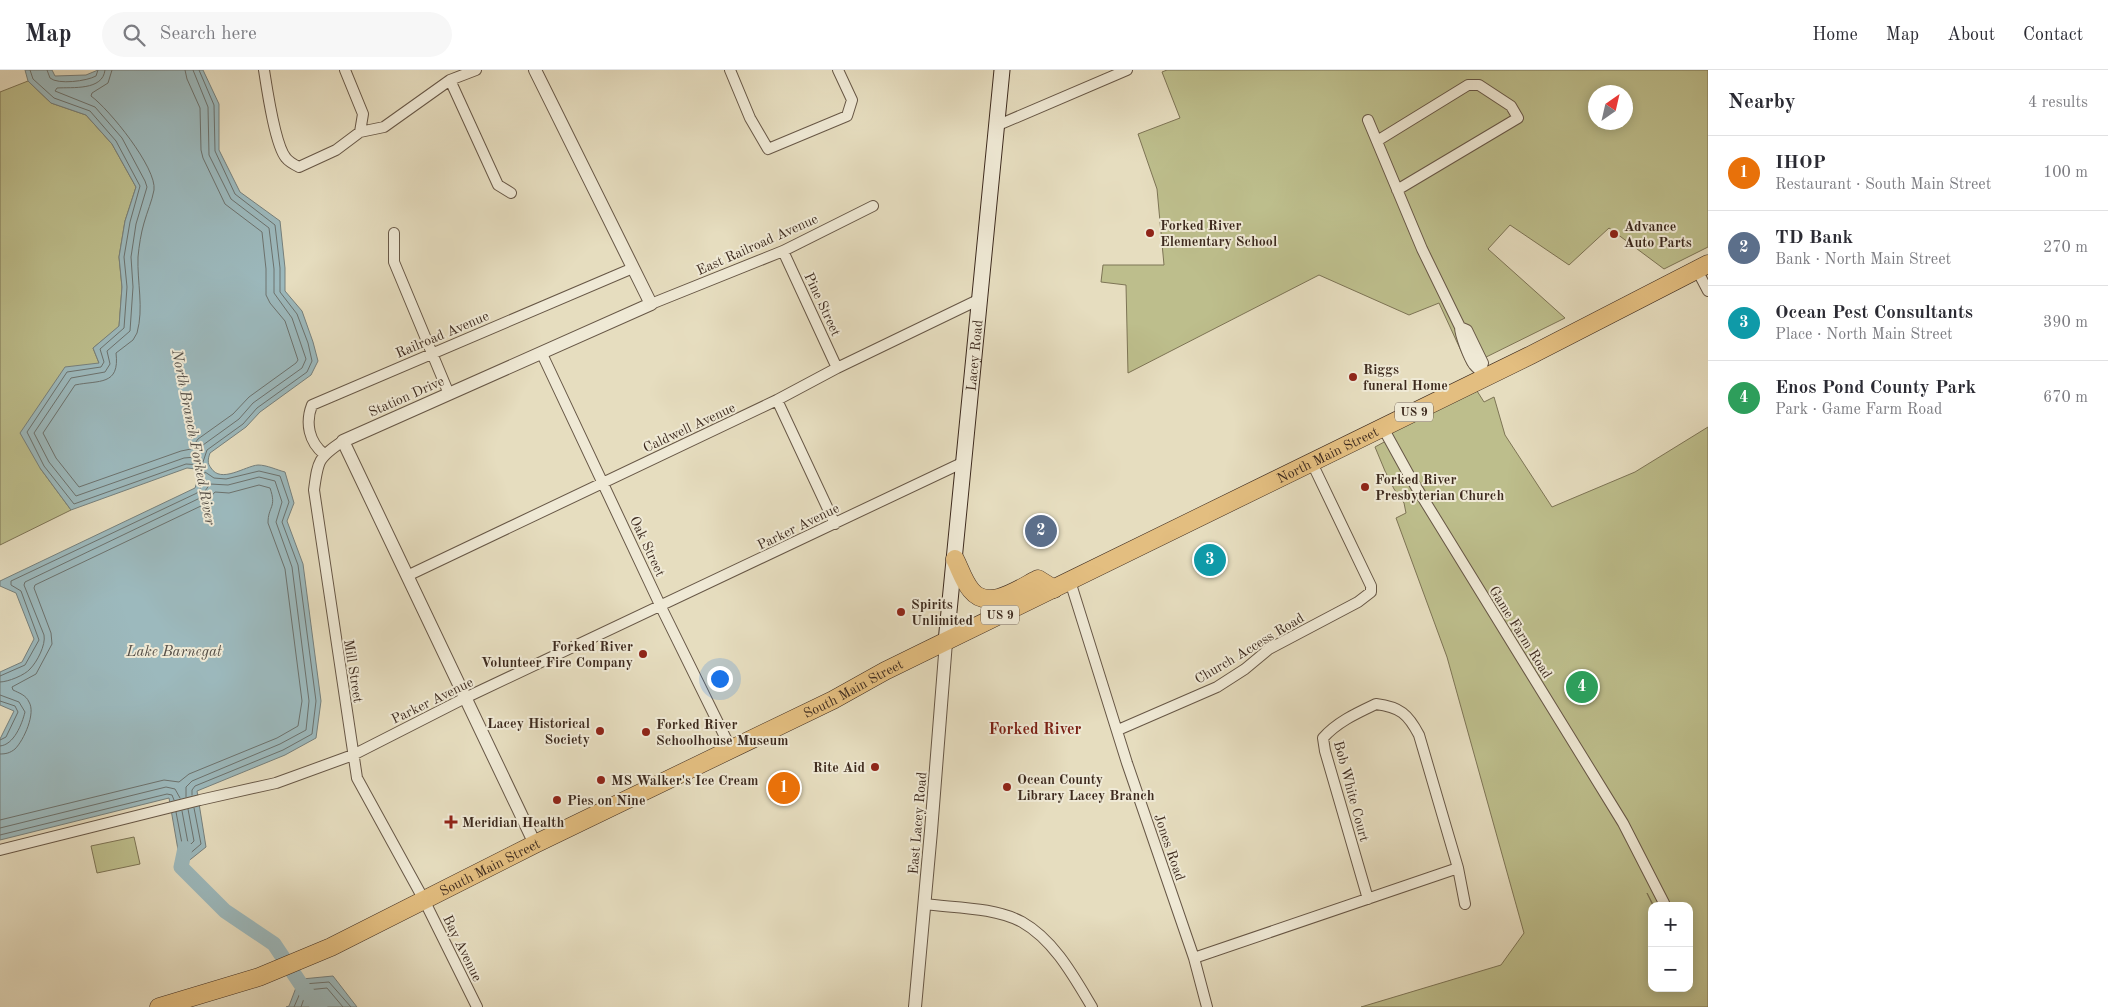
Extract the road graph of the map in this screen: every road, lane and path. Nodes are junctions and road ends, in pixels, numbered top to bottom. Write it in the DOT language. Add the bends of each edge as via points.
graph roads {
  1 [pos="264,70"];
  2 [pos="345,70"];
  3 [pos="476,70"];
  4 [pos="535,70"];
  5 [pos="730,70"];
  6 [pos="838,70"];
  7 [pos="1002,70"];
  8 [pos="1127,70"];
  9 [pos="450,80"];
  10 [pos="1368,120"];
  11 [pos="996,126"];
  12 [pos="360,132"];
  13 [pos="1377,141"];
  14 [pos="1397,190"];
  15 [pos="510,194"];
  16 [pos="873,206"];
  17 [pos="394,233"];
  18 [pos="783,251"];
  19 [pos="1703,267"];
  20 [pos="633,268"];
  21 [pos="1708,290"];
  22 [pos="980,299"];
  23 [pos="651,304"];
  24 [pos="433,353"];
  25 [pos="542,354"];
  26 [pos="837,368"];
  27 [pos="1483,373"];
  28 [pos="449,394"];
  29 [pos="777,400"];
  30 [pos="1383,428"];
  31 [pos="343,440"];
  32 [pos="324,454"];
  33 [pos="964,462"];
  34 [pos="1312,463"];
  35 [pos="603,482"];
  36 [pos="835,524"];
  37 [pos="955,559"];
  38 [pos="407,576"];
  39 [pos="1062,585"];
  40 [pos="661,607"];
  41 [pos="946,642"];
  42 [pos="465,698"];
  43 [pos="1118,730"];
  44 [pos="731,749"];
  45 [pos="353,754"];
  46 [pos="536,844"];
  47 [pos="0,850"];
  48 [pos="1458,868"];
  49 [pos="1368,898"];
  50 [pos="424,900"];
  51 [pos="1663,902"];
  52 [pos="924,904"];
  53 [pos="1465,904"];
  54 [pos="1194,958"];
  55 [pos="159,1007"];
  56 [pos="477,1007"];
  57 [pos="915,1007"];
  58 [pos="1092,1007"];
  59 [pos="1207,1007"];
  1 -- 12 [label="street" via="281,148 286,159 294,165 299,167 336,150"];
  2 -- 12 [label="street" via="363,114"];
  3 -- 9 [label="street"];
  4 -- 20 [label="street"];
  5 -- 6 [label="street" via="750,118 768,149 847,116 852,100"];
  7 -- 11 [label="main road, Lacey Road"];
  8 -- 11 [label="street"];
  9 -- 12 [label="street" via="384,127"];
  9 -- 15 [label="street" via="498,184"];
  10 -- 13 [label="street"];
  11 -- 22 [label="main road, Lacey Road"];
  13 -- 14 [label="street"];
  13 -- 14 [label="street" via="1468,85 1479,85 1511,106 1518,118"];
  14 -- 27 [label="street" via="1460,327 1467,330 1483,363"];
  16 -- 18 [label="street, East Railroad Avenue"];
  17 -- 24 [label="street" via="394,262"];
  18 -- 23 [label="street, East Railroad Avenue"];
  18 -- 26 [label="street, Pine Street"];
  19 -- 21 [label="street"];
  19 -- 27 [label="highway, North Main Street / US 9"];
  20 -- 23 [label="street"];
  20 -- 24 [label="street, Railroad Avenue"];
  22 -- 26 [label="street, Caldwell Avenue"];
  22 -- 33 [label="main road, Lacey Road"];
  23 -- 25 [label="street, Station Drive"];
  24 -- 28 [label="street"];
  24 -- 32 [label="street, Railroad Avenue" via="312,406 309,428 316,447"];
  25 -- 28 [label="street, Station Drive"];
  25 -- 35 [label="street, Oak Street"];
  26 -- 29 [label="street, Caldwell Avenue"];
  27 -- 30 [label="highway, North Main Street / US 9"];
  28 -- 31 [label="street, Station Drive"];
  29 -- 35 [label="street, Caldwell Avenue"];
  29 -- 36 [label="street"];
  30 -- 34 [label="highway, North Main Street / US 9"];
  30 -- 51 [label="street, Game Farm Road" via="1623,823"];
  31 -- 32 [label="street"];
  31 -- 38 [label="street"];
  32 -- 45 [label="street, Mill Street" via="318,464 314,490"];
  33 -- 36 [label="street, Parker Avenue"];
  33 -- 37 [label="main road, Lacey Road"];
  34 -- 39 [label="highway, North Main Street / US 9"];
  34 -- 43 [label="street, Church Access Road" via="1371,592 1269,649 1217,687"];
  35 -- 38 [label="street, Caldwell Avenue"];
  35 -- 40 [label="street, Oak Street"];
  36 -- 40 [label="street, Parker Avenue"];
  37 -- 39 [label="highway" via="971,590 979,598 993,600 1006,596 1038,579"];
  37 -- 41 [label="main road, Lacey Road"];
  38 -- 42 [label="street"];
  39 -- 41 [label="highway, North Main Street / US 9"];
  39 -- 43 [label="street, Jones Road"];
  40 -- 42 [label="street, Parker Avenue"];
  40 -- 44 [label="street, Oak Street"];
  41 -- 44 [label="highway, South Main Street / US 9"];
  41 -- 52 [label="street, East Lacey Road"];
  42 -- 45 [label="street, Parker Avenue"];
  42 -- 46 [label="street"];
  43 -- 54 [label="street, Jones Road"];
  44 -- 46 [label="highway, South Main Street / US 9"];
  45 -- 47 [label="street, Parker Avenue" via="276,784"];
  45 -- 50 [label="street, Mill Street" via="357,778"];
  46 -- 50 [label="highway, South Main Street / US 9"];
  48 -- 49 [label="street"];
  48 -- 49 [label="street, Bob White Court" via="1419,735 1401,710 1376,704 1347,719 1323,738 1324,752"];
  48 -- 53 [label="street, Bob White Court"];
  49 -- 54 [label="street"];
  50 -- 55 [label="highway, South Main Street / US 9" via="315,954 259,977"];
  50 -- 56 [label="street, Bay Avenue"];
  52 -- 57 [label="street, East Lacey Road"];
  52 -- 58 [label="street" via="979,910 1022,922 1070,969"];
  54 -- 59 [label="street, Jones Road"];
}
